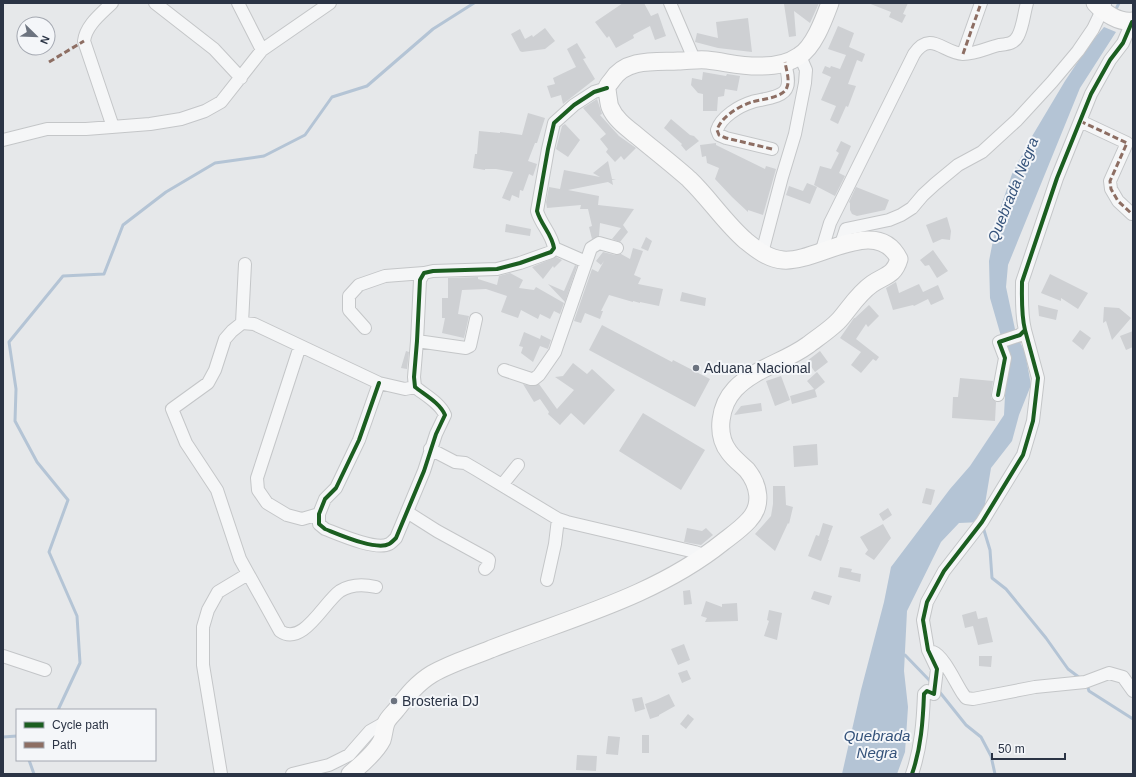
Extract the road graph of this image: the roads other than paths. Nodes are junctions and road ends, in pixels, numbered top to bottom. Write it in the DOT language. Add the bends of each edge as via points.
graph roads {
  1 [pos="112,3"];
  2 [pos="155,3"];
  3 [pos="238,3"];
  4 [pos="330,3"];
  5 [pos="670,3"];
  6 [pos="830,3"];
  7 [pos="981,3"];
  8 [pos="1027,3"];
  9 [pos="1114,14"];
  10 [pos="262,50"];
  11 [pos="963,54"];
  12 [pos="694,59"];
  13 [pos="793,59"];
  14 [pos="241,78"];
  15 [pos="607,88"];
  16 [pos="1080,121"];
  17 [pos="113,127"];
  18 [pos="3,140"];
  19 [pos="1130,144"];
  20 [pos="772,149"];
  21 [pos="1132,214"];
  22 [pos="841,244"];
  23 [pos="554,248"];
  24 [pos="616,248"];
  25 [pos="762,253"];
  26 [pos="821,253"];
  27 [pos="586,262"];
  28 [pos="245,264"];
  29 [pos="424,273"];
  30 [pos="476,319"];
  31 [pos="242,323"];
  32 [pos="365,328"];
  33 [pos="1022,332"];
  34 [pos="417,341"];
  35 [pos="300,346"];
  36 [pos="504,370"];
  37 [pos="379,383"];
  38 [pos="415,387"];
  39 [pos="998,395"];
  40 [pos="430,449"];
  41 [pos="518,465"];
  42 [pos="502,485"];
  43 [pos="407,512"];
  44 [pos="319,514"];
  45 [pos="558,519"];
  46 [pos="706,556"];
  47 [pos="485,569"];
  48 [pos="248,574"];
  49 [pos="546,580"];
  50 [pos="376,587"];
  51 [pos="928,650"];
  52 [pos="3,656"];
  53 [pos="45,670"];
  54 [pos="1133,691"];
  55 [pos="386,722"];
  56 [pos="221,774"];
  57 [pos="292,774"];
  58 [pos="350,774"];
  59 [pos="912,774"];
  1 -- 17 [label="street" via="85,32 84,41"];
  2 -- 14 [label="street" via="214,49"];
  3 -- 10 [label="street"];
  4 -- 10 [label="street"];
  5 -- 12 [label="street"];
  6 -- 13 [label="main road" via="810,45"];
  7 -- 11 [label="street"];
  8 -- 11 [label="street" via="1019,36 1015,41"];
  9 -- 16 [label="street" via="1123,43 1091,94"];
  9 -- 22 [label="street" via="1093,29 1052,82 1017,120 982,152 958,165 901,215 846,229"];
  10 -- 14 [label="street"];
  11 -- 26 [label="street" via="930,43 919,47 914,54 830,223"];
  12 -- 13 [label="main road" via="738,66 763,66"];
  12 -- 15 [label="main road" via="640,63 627,67 615,75"];
  13 -- 20 [label="street" via="785,91 741,107 722,122 717,130 719,135 726,138"];
  13 -- 25 [label="street" via="806,70 804,90 795,134"];
  14 -- 17 [label="street" via="222,102 205,111 150,124"];
  15 -- 23 [label="street" via="594,92 574,105 554,123 537,212 553,241"];
  15 -- 25 [label="main road" via="609,106 618,119 689,179 746,241"];
  16 -- 19 [label="street"];
  16 -- 33 [label="street" via="1057,178 1022,282"];
  17 -- 18 [label="street" via="47,129"];
  19 -- 21 [label="street" via="1110,181 1111,189 1118,201"];
  22 -- 26 [label="main road"];
  22 -- 46 [label="main road" via="861,240 879,241 895,252 899,259 897,267 867,288 833,326 806,346 749,378 735,389 725,403 721,427 724,444 756,484 758,498 752,518"];
  23 -- 27 [label="street"];
  23 -- 29 [label="street" via="546,255 498,269"];
  24 -- 27 [label="street" via="599,243 591,248"];
  25 -- 26 [label="main road" via="783,260 800,259"];
  27 -- 36 [label="street" via="555,352 545,367 531,380"];
  28 -- 31 [label="street"];
  29 -- 32 [label="street" via="385,276 359,285 349,296 349,310"];
  29 -- 34 [label="street" via="420,280"];
  30 -- 34 [label="street" via="470,346 466,348"];
  31 -- 35 [label="street" via="254,324"];
  31 -- 48 [label="street" via="225,339 208,383 172,408 186,443 217,490 240,559"];
  33 -- 39 [label="street" via="999,342 1004,358"];
  33 -- 51 [label="street" via="1038,378 1033,421 1023,455 982,522 944,571 927,602 923,620"];
  34 -- 38 [label="street"];
  35 -- 37 [label="street"];
  35 -- 44 [label="street" via="257,478 258,490 267,503 287,515 302,519"];
  37 -- 38 [label="street" via="404,389"];
  37 -- 44 [label="street" via="359,440 336,488 325,499"];
  38 -- 40 [label="street" via="436,403 445,415"];
  40 -- 42 [label="street" via="455,462 465,464"];
  40 -- 43 [label="street"];
  41 -- 42 [label="street"];
  42 -- 45 [label="street"];
  43 -- 44 [label="street" via="396,538 388,545 381,546 362,543 325,529 319,524"];
  43 -- 47 [label="street" via="488,559 488,566"];
  45 -- 46 [label="street"];
  45 -- 49 [label="street"];
  46 -- 55 [label="main road" via="633,595 432,674 415,687"];
  48 -- 50 [label="street" via="280,631 288,635 295,635 309,625 335,595 345,588 364,585"];
  48 -- 56 [label="street" via="218,592 208,610 203,627 204,671"];
  51 -- 54 [label="street" via="937,654 966,698 1085,682 1110,673 1123,677"];
  51 -- 59 [label="street" via="937,669 936,687 934,694 927,691 924,694 923,727"];
  52 -- 53 [label="street"];
  55 -- 57 [label="street" via="370,731 349,755 329,765"];
  55 -- 58 [label="main road" via="381,740 364,762"];
}
